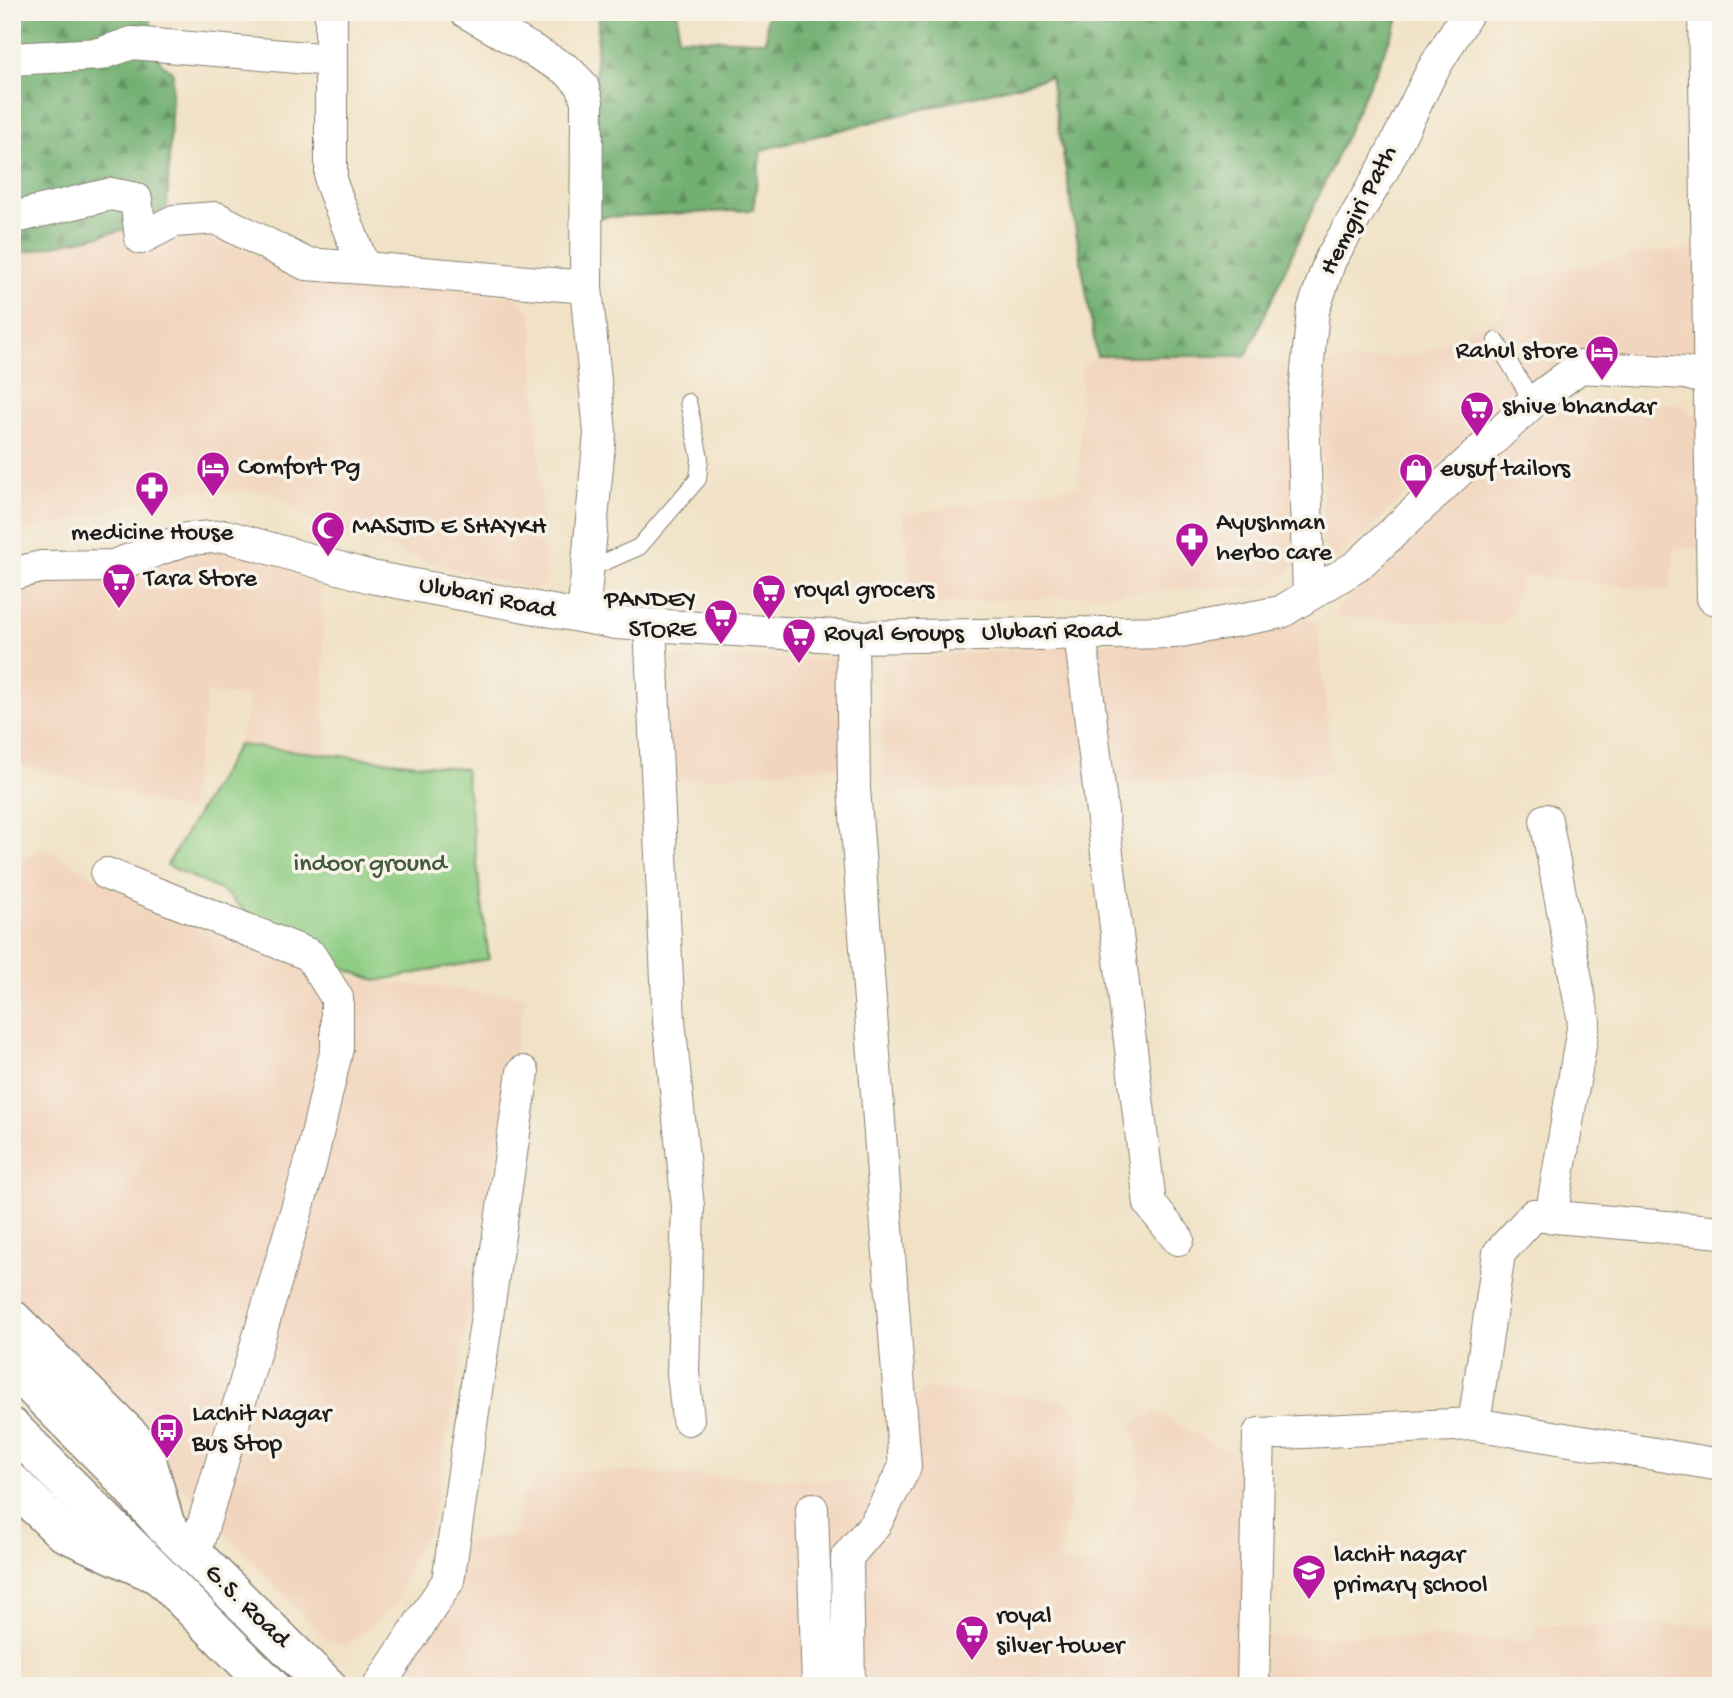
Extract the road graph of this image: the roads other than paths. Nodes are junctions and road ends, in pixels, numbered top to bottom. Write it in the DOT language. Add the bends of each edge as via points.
graph roads {
  1 [pos="331,12"];
  2 [pos="466,12"];
  3 [pos="1468,12"];
  4 [pos="1704,12"];
  5 [pos="12,60"];
  6 [pos="331,60"];
  7 [pos="12,218"];
  8 [pos="364,268"];
  9 [pos="586,287"];
  10 [pos="1496,341"];
  11 [pos="1716,381"];
  12 [pos="688,402"];
  13 [pos="1533,402"];
  14 [pos="589,569"];
  15 [pos="12,574"];
  16 [pos="1309,594"];
  17 [pos="1713,598"];
  18 [pos="583,617"];
  19 [pos="650,625"];
  20 [pos="1080,633"];
  21 [pos="852,637"];
  22 [pos="1546,820"];
  23 [pos="107,874"];
  24 [pos="523,1072"];
  25 [pos="1550,1217"];
  26 [pos="1721,1232"];
  27 [pos="1178,1239"];
  28 [pos="12,1319"];
  29 [pos="12,1366"];
  30 [pos="688,1419"];
  31 [pos="1474,1424"];
  32 [pos="12,1427"];
  33 [pos="1721,1465"];
  34 [pos="12,1483"];
  35 [pos="812,1509"];
  36 [pos="166,1527"];
  37 [pos="194,1556"];
  38 [pos="158,1574"];
  39 [pos="270,1686"];
  40 [pos="327,1686"];
  41 [pos="379,1686"];
  42 [pos="818,1686"];
  43 [pos="849,1686"];
  44 [pos="1253,1686"];
  1 -- 6 [label="street"];
  2 -- 9 [label="street" via="567,70 582,85 587,103"];
  3 -- 16 [label="street, Hemgiri Path" via="1330,260 1313,311 1303,411"];
  4 -- 11 [label="street"];
  5 -- 6 [label="street" via="100,54 132,43"];
  6 -- 8 [label="street" via="331,183"];
  7 -- 8 [label="street" via="111,194 136,199 141,238 174,220 216,218 306,264"];
  8 -- 9 [label="street"];
  9 -- 14 [label="street" via="600,433"];
  10 -- 13 [label="lane"];
  11 -- 13 [label="street, Ulubari Road" via="1685,373 1580,367"];
  11 -- 17 [label="street"];
  12 -- 14 [label="lane" via="700,458 698,479 639,547"];
  13 -- 16 [label="street, Ulubari Road" via="1357,566"];
  14 -- 18 [label="street"];
  15 -- 18 [label="street, Ulubari Road" via="41,568 113,566 187,539 226,536 371,577"];
  16 -- 20 [label="street, Ulubari Road" via="1281,612 1175,632"];
  18 -- 19 [label="street, Ulubari Road"];
  19 -- 21 [label="street, Ulubari Road"];
  19 -- 30 [label="street" via="669,1021 688,1207 682,1372"];
  20 -- 21 [label="street, Ulubari Road"];
  20 -- 27 [label="street" via="1150,1204"];
  21 -- 43 [label="street" via="854,788 905,1467 875,1524 847,1557"];
  22 -- 25 [label="street" via="1584,1022"];
  23 -- 37 [label="street" via="310,955 337,998 337,1048 310,1165"];
  24 -- 41 [label="street" via="448,1581"];
  25 -- 26 [label="street"];
  25 -- 31 [label="street" via="1534,1215 1499,1253"];
  28 -- 36 [label="main road" via="144,1450"];
  29 -- 36 [label="main road, G.S. Road"];
  31 -- 33 [label="street"];
  31 -- 44 [label="street" via="1259,1434"];
  32 -- 38 [label="main road, G.S. Road"];
  34 -- 38 [label="main road" via="62,1531"];
  35 -- 42 [label="street"];
  36 -- 37 [label="main road, G.S. Road"];
  37 -- 40 [label="main road, G.S. Road"];
  38 -- 39 [label="main road, G.S. Road"];
}
